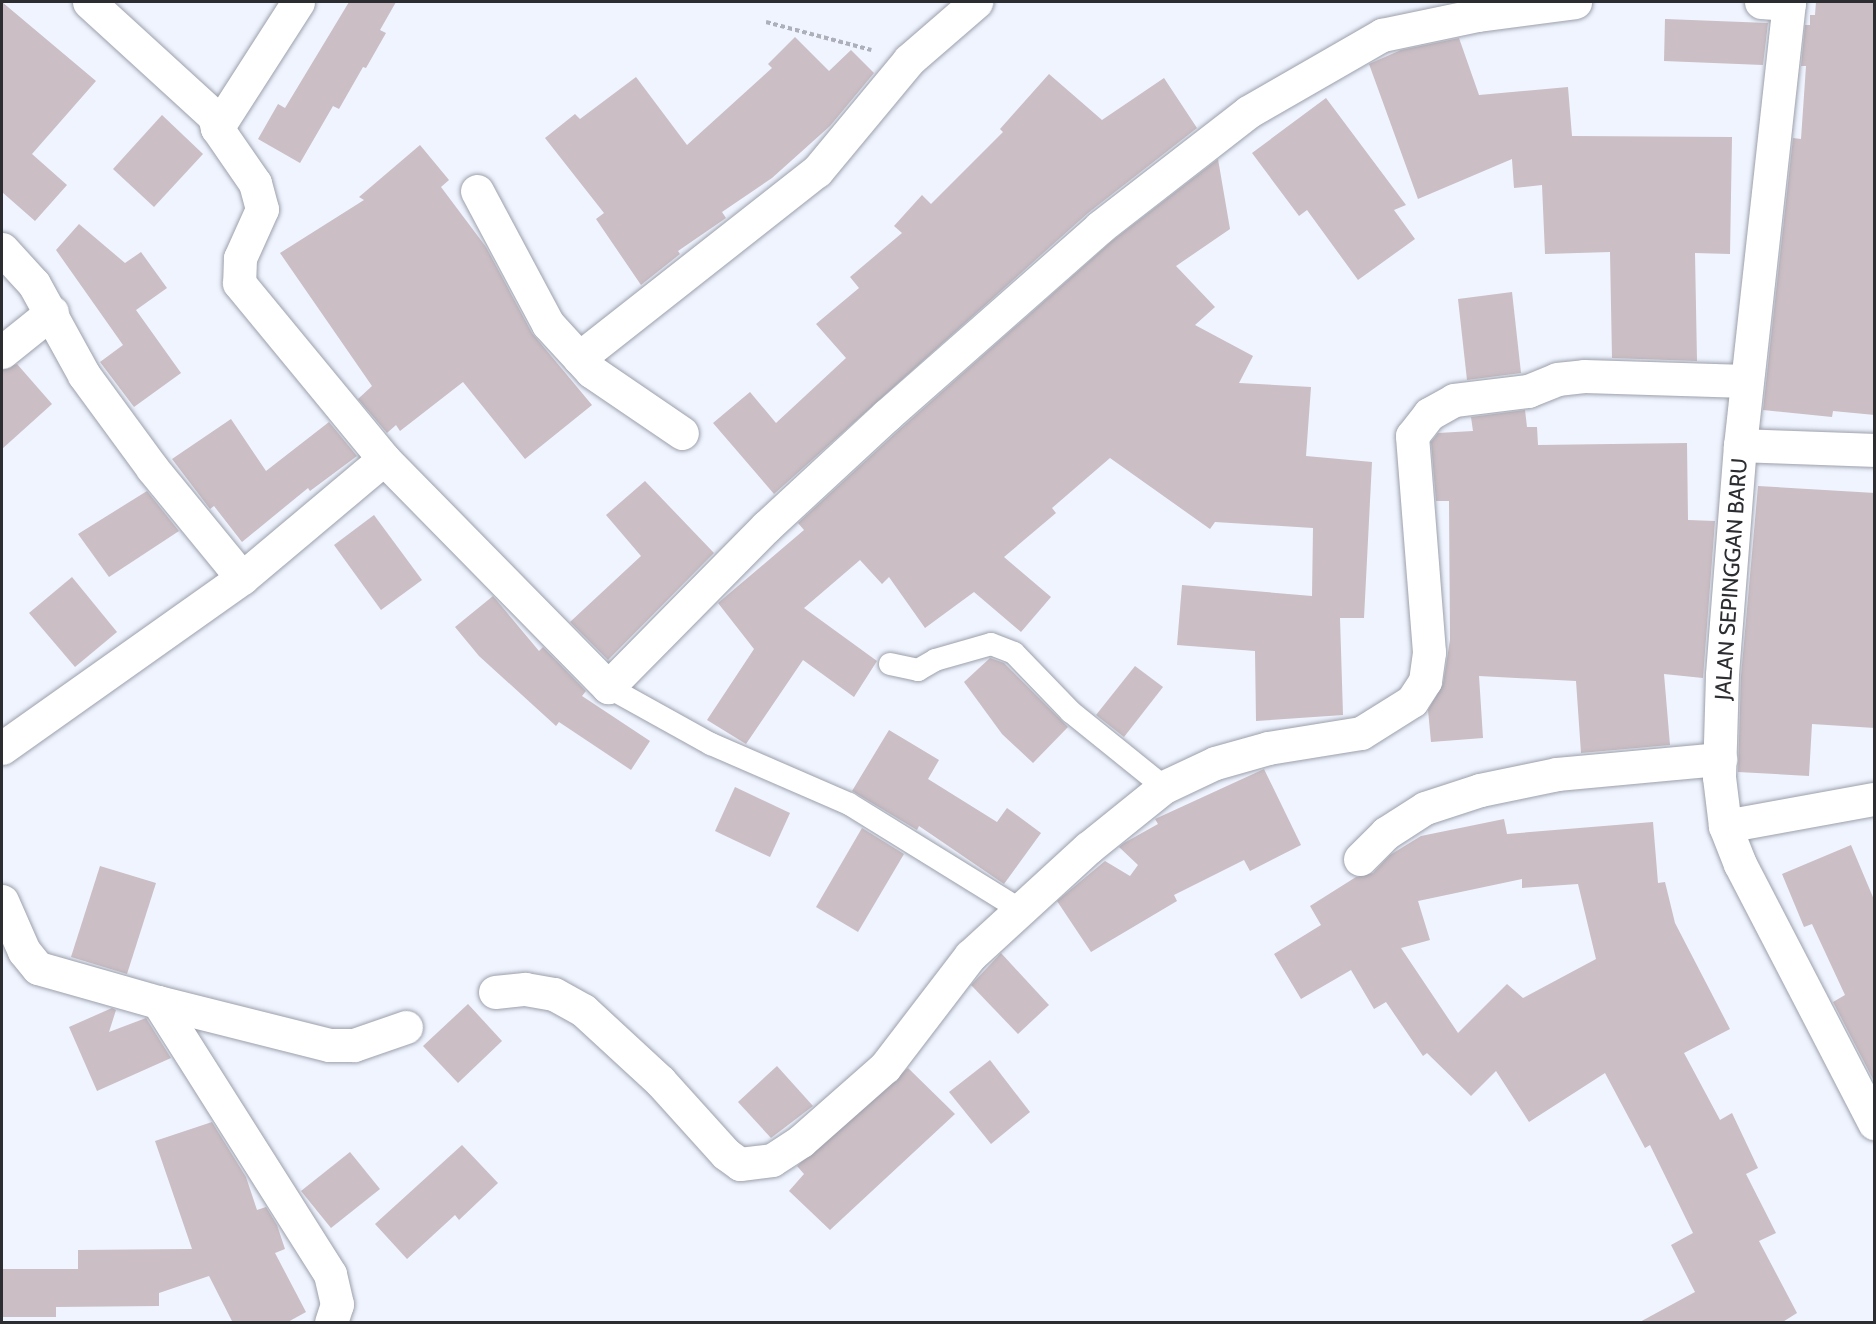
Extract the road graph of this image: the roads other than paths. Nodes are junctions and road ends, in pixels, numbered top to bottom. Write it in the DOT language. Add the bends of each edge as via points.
graph roads {
  1 [pos="89,2"];
  2 [pos="298,2"];
  3 [pos="976,2"];
  4 [pos="1575,2"];
  5 [pos="1780,2"];
  6 [pos="217,128"];
  7 [pos="477,191"];
  8 [pos="2,249"];
  9 [pos="52,312"];
  10 [pos="2,352"];
  11 [pos="579,358"];
  12 [pos="1746,381"];
  13 [pos="682,433"];
  14 [pos="1740,445"];
  15 [pos="1875,450"];
  16 [pos="384,459"];
  17 [pos="242,578"];
  18 [pos="890,664"];
  19 [pos="608,687"];
  20 [pos="2,748"];
  21 [pos="1720,759"];
  22 [pos="1164,787"];
  23 [pos="1875,800"];
  24 [pos="1725,826"];
  25 [pos="1360,859"];
  26 [pos="2,901"];
  27 [pos="1019,909"];
  28 [pos="495,992"];
  29 [pos="158,1002"];
  30 [pos="406,1027"];
  31 [pos="1875,1124"];
  32 [pos="331,1323"];
  1 -- 6 [label="street" via="214,116"];
  2 -- 6 [label="street"];
  3 -- 11 [label="street" via="909,60 817,171"];
  4 -- 19 [label="street" via="1478,15 1382,35 1248,112 1100,227 887,415 767,526"];
  5 -- 12 [label="street, JALAN SEPINGGAN BARU"];
  6 -- 16 [label="street" via="255,183 262,209 240,258 239,283"];
  7 -- 11 [label="street" via="548,324"];
  8 -- 9 [label="street" via="34,284"];
  9 -- 10 [label="street"];
  9 -- 17 [label="street" via="84,375 152,468"];
  11 -- 13 [label="street" via="591,371"];
  12 -- 14 [label="street, JALAN SEPINGGAN BARU"];
  12 -- 22 [label="street" via="1566,378 1528,391 1454,400 1429,414 1412,436 1429,652 1425,681 1412,701 1361,733 1268,748 1215,763"];
  14 -- 15 [label="street"];
  14 -- 21 [label="street, JALAN SEPINGGAN BARU" via="1722,675"];
  16 -- 17 [label="street"];
  16 -- 19 [label="street"];
  17 -- 20 [label="street"];
  18 -- 22 [label="lane" via="918,670 935,660 991,644 1014,653 1071,712"];
  19 -- 27 [label="lane" via="711,744 849,804"];
  21 -- 24 [label="street, JALAN SEPINGGAN BARU"];
  21 -- 25 [label="street" via="1557,774 1479,790 1425,808 1386,833"];
  22 -- 27 [label="street"];
  23 -- 24 [label="street"];
  24 -- 31 [label="street, JALAN SEPINGGAN BARU" via="1740,864"];
  26 -- 29 [label="street" via="24,951 38,968"];
  27 -- 28 [label="street" via="955,971 909,1040 885,1067 801,1141 772,1160 752,1166 740,1164 726,1154 660,1081 583,1010 554,993 525,989"];
  29 -- 30 [label="street" via="329,1045 354,1045"];
  29 -- 32 [label="street" via="330,1274 337,1304"];
}
